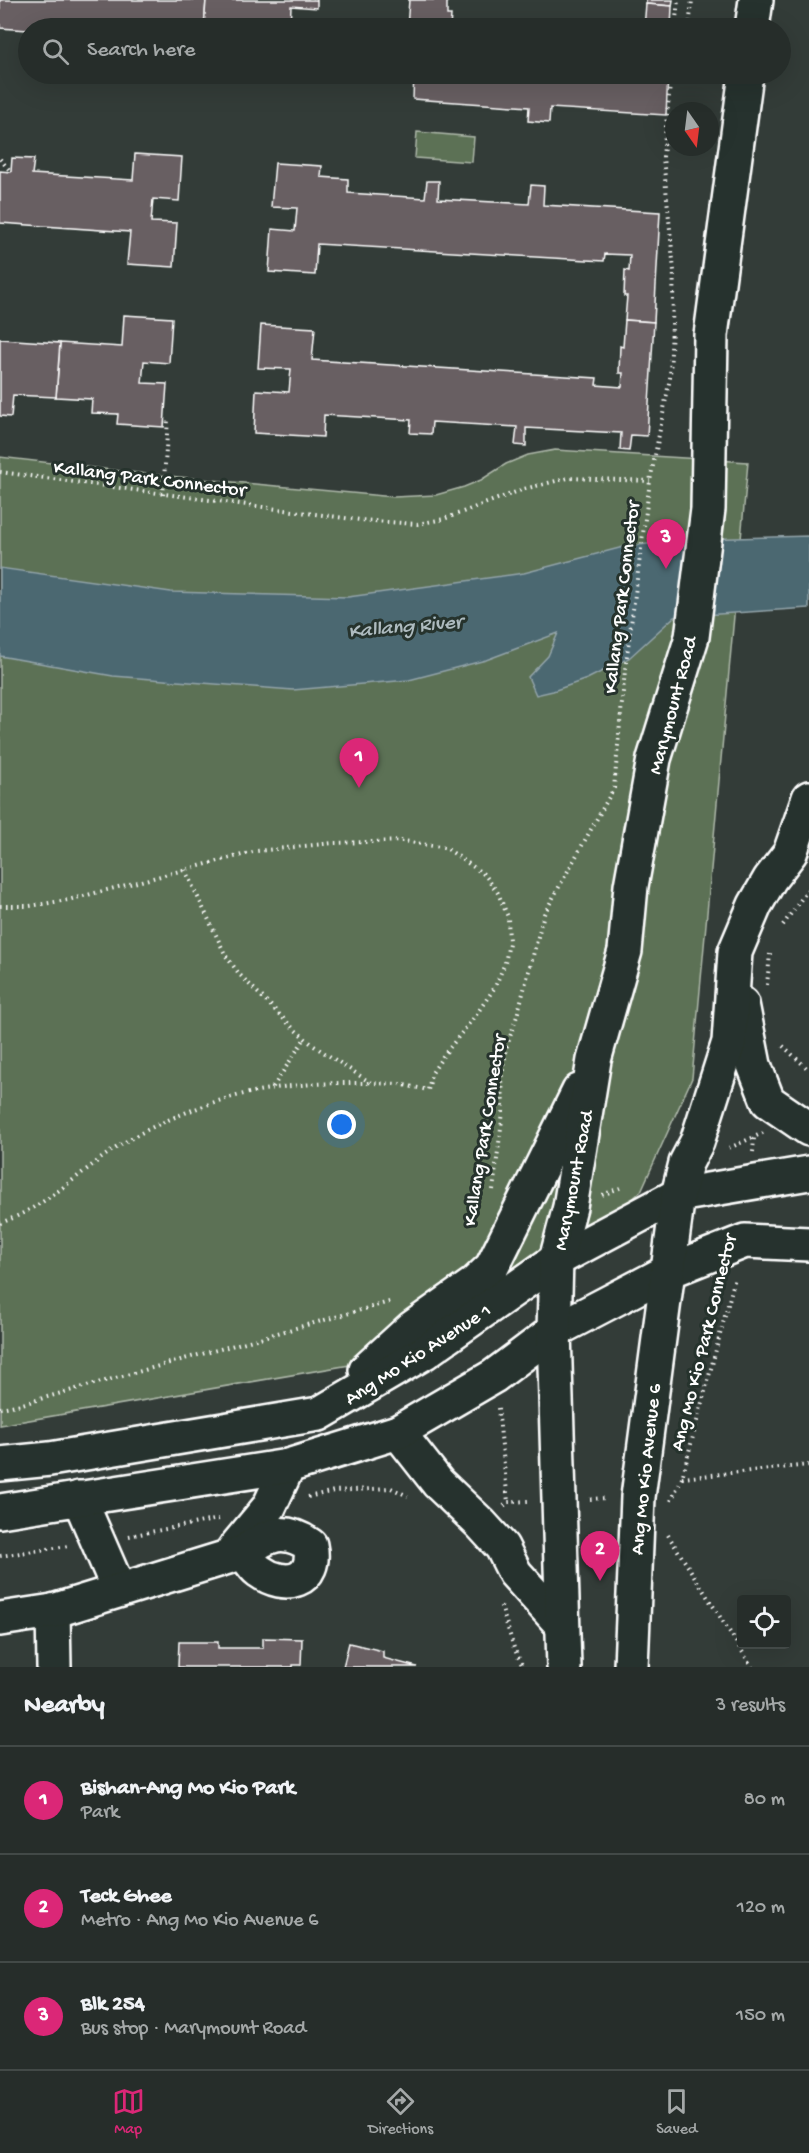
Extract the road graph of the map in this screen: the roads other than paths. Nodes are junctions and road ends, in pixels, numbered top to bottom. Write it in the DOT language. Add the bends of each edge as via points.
graph roads {
  1 [pos="756,0"];
  2 [pos="753,18"];
  3 [pos="745,84"];
  4 [pos="809,798"];
  5 [pos="735,952"];
  6 [pos="594,1060"];
  7 [pos="809,1130"];
  8 [pos="809,1173"];
  9 [pos="678,1195"];
  10 [pos="809,1244"];
  11 [pos="556,1260"];
  12 [pos="667,1272"];
  13 [pos="554,1331"];
  14 [pos="319,1414"];
  15 [pos="398,1432"];
  16 [pos="0,1464"];
  17 [pos="288,1466"];
  18 [pos="79,1498"];
  19 [pos="0,1511"];
  20 [pos="119,1590"];
  21 [pos="53,1611"];
  22 [pos="0,1619"];
  23 [pos="561,1624"];
  24 [pos="54,1667"];
  25 [pos="564,1667"];
  26 [pos="631,1667"];
  1 -- 2 [label="main road"];
  3 -- 6 [label="main road, Marymount Road" via="711,335 708,509 692,637 654,759 631,886 625,951"];
  4 -- 5 [label="main road" via="790,853 755,905"];
  5 -- 7 [label="main road" via="754,1065 768,1101"];
  5 -- 9 [label="main road" via="729,1042"];
  6 -- 11 [label="main road, Marymount Road" via="570,1207"];
  6 -- 14 [label="main road" via="492,1266 474,1284 412,1328"];
  8 -- 9 [label="main road, Ang Mo Kio Avenue 1"];
  9 -- 11 [label="main road, Ang Mo Kio Avenue 1"];
  9 -- 12 [label="main road"];
  10 -- 12 [label="main road" via="745,1241"];
  11 -- 13 [label="main road, Marymount Road"];
  11 -- 14 [label="main road, Ang Mo Kio Avenue 1" via="425,1352"];
  12 -- 13 [label="main road"];
  12 -- 26 [label="main road, Ang Mo Kio Avenue 6" via="638,1497"];
  13 -- 15 [label="main road" via="494,1376"];
  13 -- 23 [label="main road"];
  14 -- 16 [label="main road, Ang Mo Kio Avenue 1"];
  15 -- 17 [label="main road"];
  15 -- 23 [label="main road" via="438,1483 502,1547 515,1573"];
  17 -- 18 [label="main road"];
  17 -- 20 [label="main road" via="269,1507 236,1554"];
  18 -- 19 [label="main road"];
  18 -- 20 [label="main road"];
  20 -- 21 [label="main road"];
  21 -- 22 [label="main road"];
  21 -- 24 [label="main road"];
  23 -- 25 [label="main road"];
}
